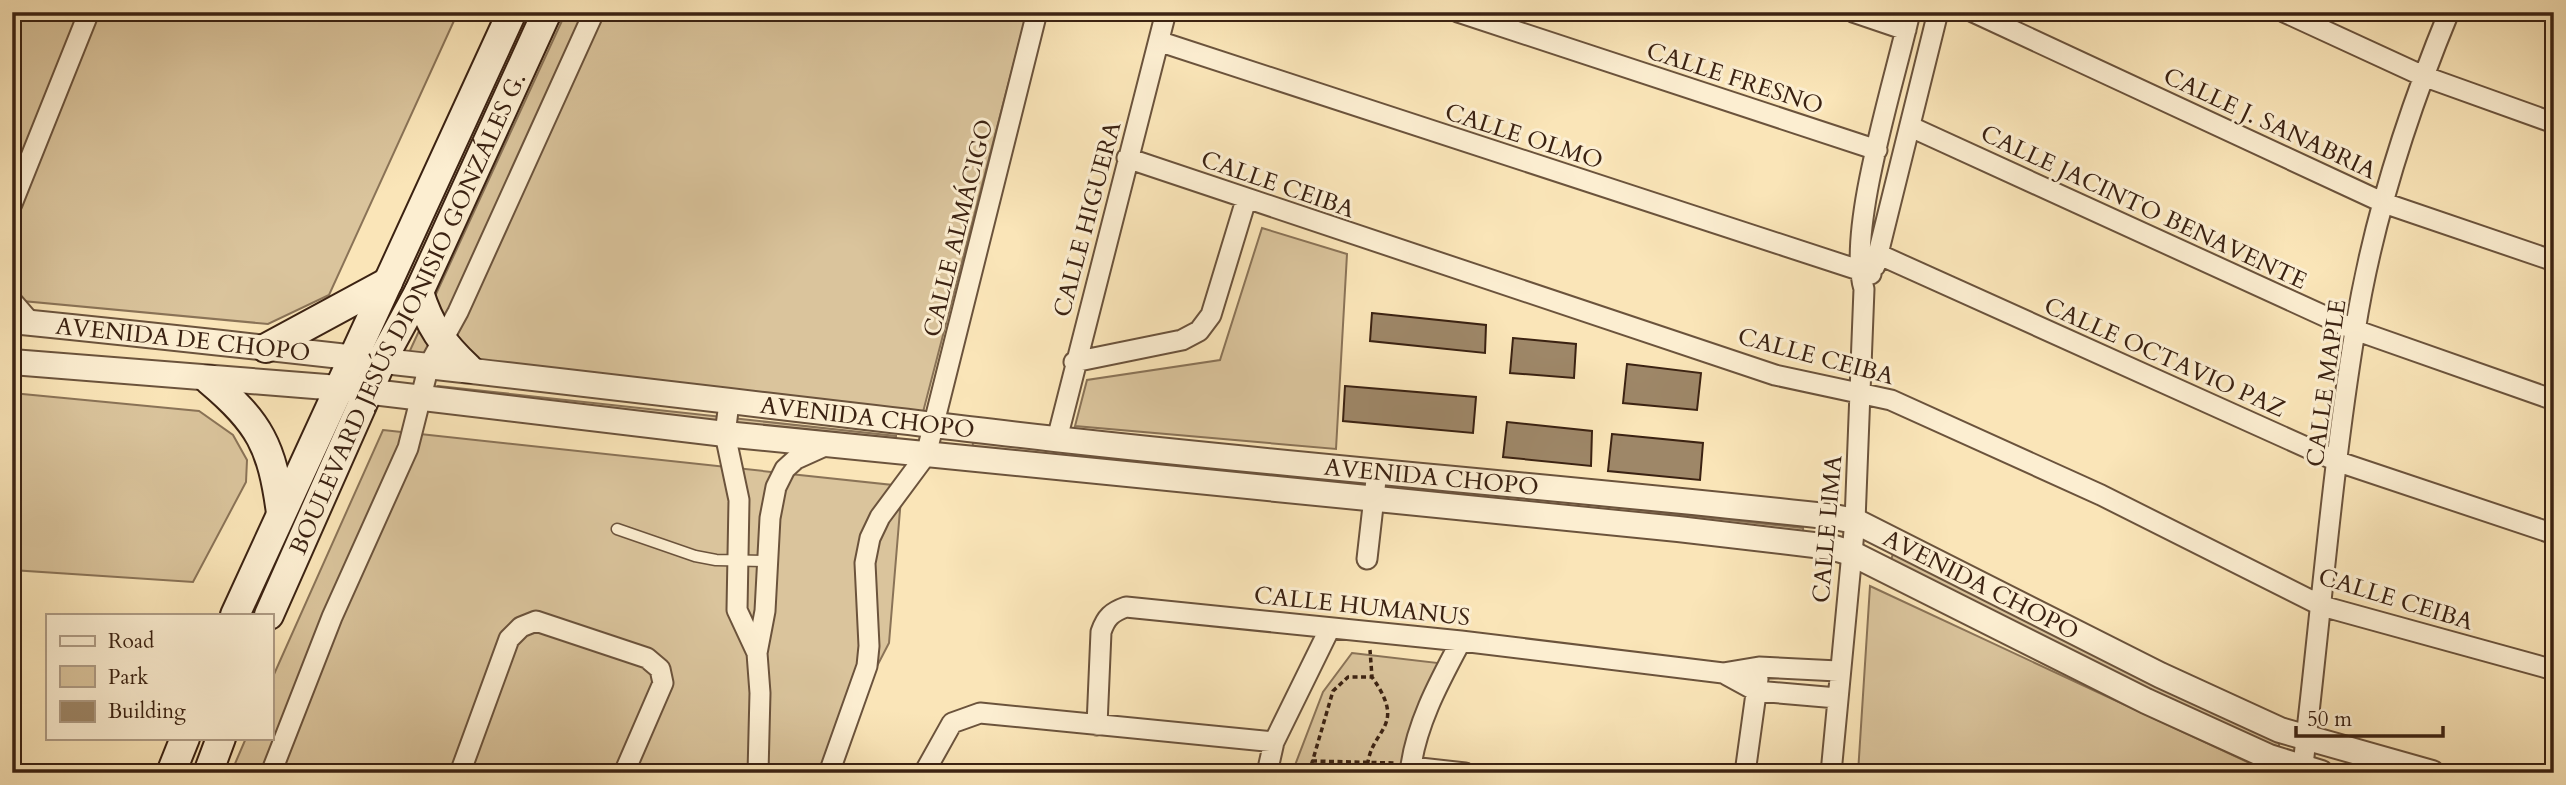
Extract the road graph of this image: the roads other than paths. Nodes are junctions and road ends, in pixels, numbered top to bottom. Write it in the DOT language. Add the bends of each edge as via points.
graph roads {
  1 [pos="89,12"];
  2 [pos="512,12"];
  3 [pos="547,12"];
  4 [pos="594,12"];
  5 [pos="1037,12"];
  6 [pos="1166,12"];
  7 [pos="1458,12"];
  8 [pos="1853,12"];
  9 [pos="1938,12"];
  10 [pos="1973,12"];
  11 [pos="2284,12"];
  12 [pos="2449,12"];
  13 [pos="1908,21"];
  14 [pos="1161,42"];
  15 [pos="2423,76"];
  16 [pos="2554,123"];
  17 [pos="1911,127"];
  18 [pos="1877,150"];
  19 [pos="1127,158"];
  20 [pos="1246,200"];
  21 [pos="2384,203"];
  22 [pos="12,204"];
  23 [pos="1880,255"];
  24 [pos="2554,261"];
  25 [pos="1865,278"];
  26 [pos="388,282"];
  27 [pos="419,292"];
  28 [pos="12,301"];
  29 [pos="22,322"];
  30 [pos="2355,330"];
  31 [pos="266,348"];
  32 [pos="436,354"];
  33 [pos="354,356"];
  34 [pos="382,360"];
  35 [pos="12,362"];
  36 [pos="1074,362"];
  37 [pos="468,368"];
  38 [pos="209,380"];
  39 [pos="339,388"];
  40 [pos="1860,391"];
  41 [pos="367,393"];
  42 [pos="418,399"];
  43 [pos="2554,400"];
  44 [pos="729,403"];
  45 [pos="934,424"];
  46 [pos="725,434"];
  47 [pos="1057,439"];
  48 [pos="827,445"];
  49 [pos="926,455"];
  50 [pos="2339,462"];
  51 [pos="1377,471"];
  52 [pos="1375,499"];
  53 [pos="281,513"];
  54 [pos="1854,521"];
  55 [pos="617,529"];
  56 [pos="2554,534"];
  57 [pos="1851,554"];
  58 [pos="1367,559"];
  59 [pos="738,561"];
  60 [pos="767,561"];
  61 [pos="2322,606"];
  62 [pos="235,614"];
  63 [pos="269,614"];
  64 [pos="1330,628"];
  65 [pos="1461,641"];
  66 [pos="757,653"];
  67 [pos="1759,667"];
  68 [pos="2554,670"];
  69 [pos="1838,671"];
  70 [pos="1723,673"];
  71 [pos="1756,691"];
  72 [pos="1836,698"];
  73 [pos="1097,725"];
  74 [pos="2308,738"];
  75 [pos="184,740"];
  76 [pos="220,740"];
  77 [pos="1274,742"];
  78 [pos="1411,770"];
  79 [pos="2309,771"];
  80 [pos="171,773"];
  81 [pos="208,773"];
  82 [pos="271,773"];
  83 [pos="460,773"];
  84 [pos="624,773"];
  85 [pos="758,773"];
  86 [pos="829,773"];
  87 [pos="925,773"];
  88 [pos="1267,773"];
  89 [pos="1465,773"];
  90 [pos="1745,773"];
  91 [pos="1830,773"];
  92 [pos="2432,773"];
  1 -- 22 [label="street"];
  2 -- 26 [label="main road, BOULEVARD JESÚS DIONISIO GONZÁLES G."];
  3 -- 27 [label="main road, BOULEVARD JESÚS DIONISIO GONZÁLES G."];
  4 -- 32 [label="street"];
  5 -- 45 [label="street, CALLE ALMÁCIGO"];
  6 -- 14 [label="street, CALLE HIGUERA"];
  7 -- 18 [label="street, CALLE FRESNO"];
  8 -- 13 [label="street"];
  9 -- 17 [label="street, CALLE LIMA"];
  10 -- 21 [label="street, CALLE J. SANABRIA"];
  11 -- 15 [label="street"];
  12 -- 15 [label="street, CALLE MAPLE"];
  13 -- 18 [label="street, CALLE LIMA"];
  14 -- 19 [label="street, CALLE HIGUERA"];
  14 -- 25 [label="street, CALLE OLMO"];
  15 -- 16 [label="street"];
  15 -- 21 [label="street, CALLE MAPLE"];
  17 -- 23 [label="street, CALLE LIMA"];
  17 -- 30 [label="street, CALLE JACINTO BENAVENTE"];
  18 -- 25 [label="street, CALLE LIMA" via="1861,234"];
  19 -- 20 [label="street, CALLE CEIBA"];
  19 -- 36 [label="street, CALLE HIGUERA"];
  20 -- 36 [label="street" via="1211,315 1199,331 1182,340"];
  20 -- 40 [label="street, CALLE CEIBA" via="1775,375"];
  21 -- 24 [label="street, CALLE J. SANABRIA"];
  21 -- 30 [label="street, CALLE MAPLE"];
  23 -- 25 [label="street, CALLE LIMA"];
  23 -- 50 [label="street, CALLE OCTAVIO PAZ"];
  25 -- 40 [label="street, CALLE LIMA"];
  26 -- 31 [label="main road"];
  26 -- 33 [label="main road, BOULEVARD JESÚS DIONISIO GONZÁLES G."];
  27 -- 32 [label="main road"];
  27 -- 34 [label="main road, BOULEVARD JESÚS DIONISIO GONZÁLES G."];
  28 -- 29 [label="street"];
  29 -- 31 [label="street, AVENIDA DE CHOPO"];
  30 -- 43 [label="street, CALLE JACINTO BENAVENTE"];
  30 -- 50 [label="street, CALLE MAPLE"];
  31 -- 33 [label="street, AVENIDA DE CHOPO"];
  32 -- 34 [label="street"];
  32 -- 37 [label="main road"];
  32 -- 42 [label="street"];
  33 -- 34 [label="street, AVENIDA DE CHOPO"];
  33 -- 39 [label="main road, BOULEVARD JESÚS DIONISIO GONZÁLES G."];
  34 -- 41 [label="main road, BOULEVARD JESÚS DIONISIO GONZÁLES G."];
  35 -- 38 [label="street, AVENIDA DE CHOPO"];
  36 -- 47 [label="street, CALLE HIGUERA"];
  37 -- 44 [label="street, AVENIDA CHOPO"];
  38 -- 39 [label="street, AVENIDA DE CHOPO"];
  38 -- 53 [label="main road" via="252,420 267,446"];
  39 -- 41 [label="street, AVENIDA DE CHOPO"];
  39 -- 53 [label="main road, BOULEVARD JESÚS DIONISIO GONZÁLES G."];
  40 -- 54 [label="street, CALLE LIMA"];
  40 -- 61 [label="street, CALLE CEIBA" via="1891,400 2101,495"];
  41 -- 42 [label="street, AVENIDA CHOPO"];
  41 -- 63 [label="main road, BOULEVARD JESÚS DIONISIO GONZÁLES G."];
  42 -- 46 [label="street, AVENIDA CHOPO"];
  42 -- 82 [label="street" via="408,448 332,617"];
  44 -- 45 [label="street, AVENIDA CHOPO"];
  44 -- 46 [label="street"];
  45 -- 47 [label="street, AVENIDA CHOPO"];
  45 -- 49 [label="street, CALLE ALMÁCIGO"];
  46 -- 48 [label="street, AVENIDA CHOPO"];
  46 -- 59 [label="street" via="740,500"];
  47 -- 51 [label="street, AVENIDA CHOPO"];
  48 -- 49 [label="street, AVENIDA CHOPO"];
  48 -- 60 [label="street" via="785,469 776,487"];
  49 -- 52 [label="street, AVENIDA CHOPO"];
  49 -- 86 [label="street" via="870,538 864,563 867,666"];
  50 -- 56 [label="street, CALLE OCTAVIO PAZ"];
  50 -- 61 [label="street, CALLE MAPLE"];
  51 -- 52 [label="street"];
  51 -- 54 [label="street, AVENIDA CHOPO"];
  52 -- 57 [label="street, AVENIDA CHOPO" via="1678,529 1831,547"];
  52 -- 58 [label="street"];
  53 -- 62 [label="main road, BOULEVARD JESÚS DIONISIO GONZÁLES G."];
  54 -- 57 [label="street, CALLE LIMA"];
  54 -- 74 [label="street, AVENIDA CHOPO" via="2160,675 2280,730"];
  55 -- 59 [label="lane" via="695,556"];
  57 -- 69 [label="street, CALLE LIMA"];
  57 -- 79 [label="street, AVENIDA CHOPO" via="2146,701"];
  59 -- 60 [label="lane"];
  59 -- 66 [label="street" via="737,610"];
  60 -- 66 [label="street"];
  61 -- 68 [label="street, CALLE CEIBA"];
  61 -- 74 [label="street, CALLE MAPLE"];
  64 -- 65 [label="street, CALLE HUMANUS"];
  64 -- 73 [label="street, CALLE HUMANUS" via="1126,607 1114,611 1101,632"];
  64 -- 77 [label="street"];
  65 -- 70 [label="street, CALLE HUMANUS"];
  65 -- 78 [label="street" via="1438,684"];
  66 -- 85 [label="street"];
  67 -- 69 [label="street, CALLE HUMANUS"];
  67 -- 70 [label="street, CALLE HUMANUS"];
  67 -- 71 [label="street"];
  69 -- 72 [label="street, CALLE LIMA"];
  70 -- 71 [label="street, CALLE HUMANUS"];
  71 -- 72 [label="street, CALLE HUMANUS"];
  71 -- 90 [label="street"];
  72 -- 91 [label="street, CALLE LIMA"];
  73 -- 77 [label="street"];
  73 -- 87 [label="street" via="980,713 967,716 952,723"];
  74 -- 79 [label="street, CALLE MAPLE"];
  74 -- 92 [label="street, AVENIDA CHOPO"];
  75 -- 80 [label="main road"];
  76 -- 81 [label="main road"];
  77 -- 88 [label="street"];
  78 -- 89 [label="street"];
  83 -- 84 [label="street" via="509,639 536,621 647,658 660,669 663,683"];
}
